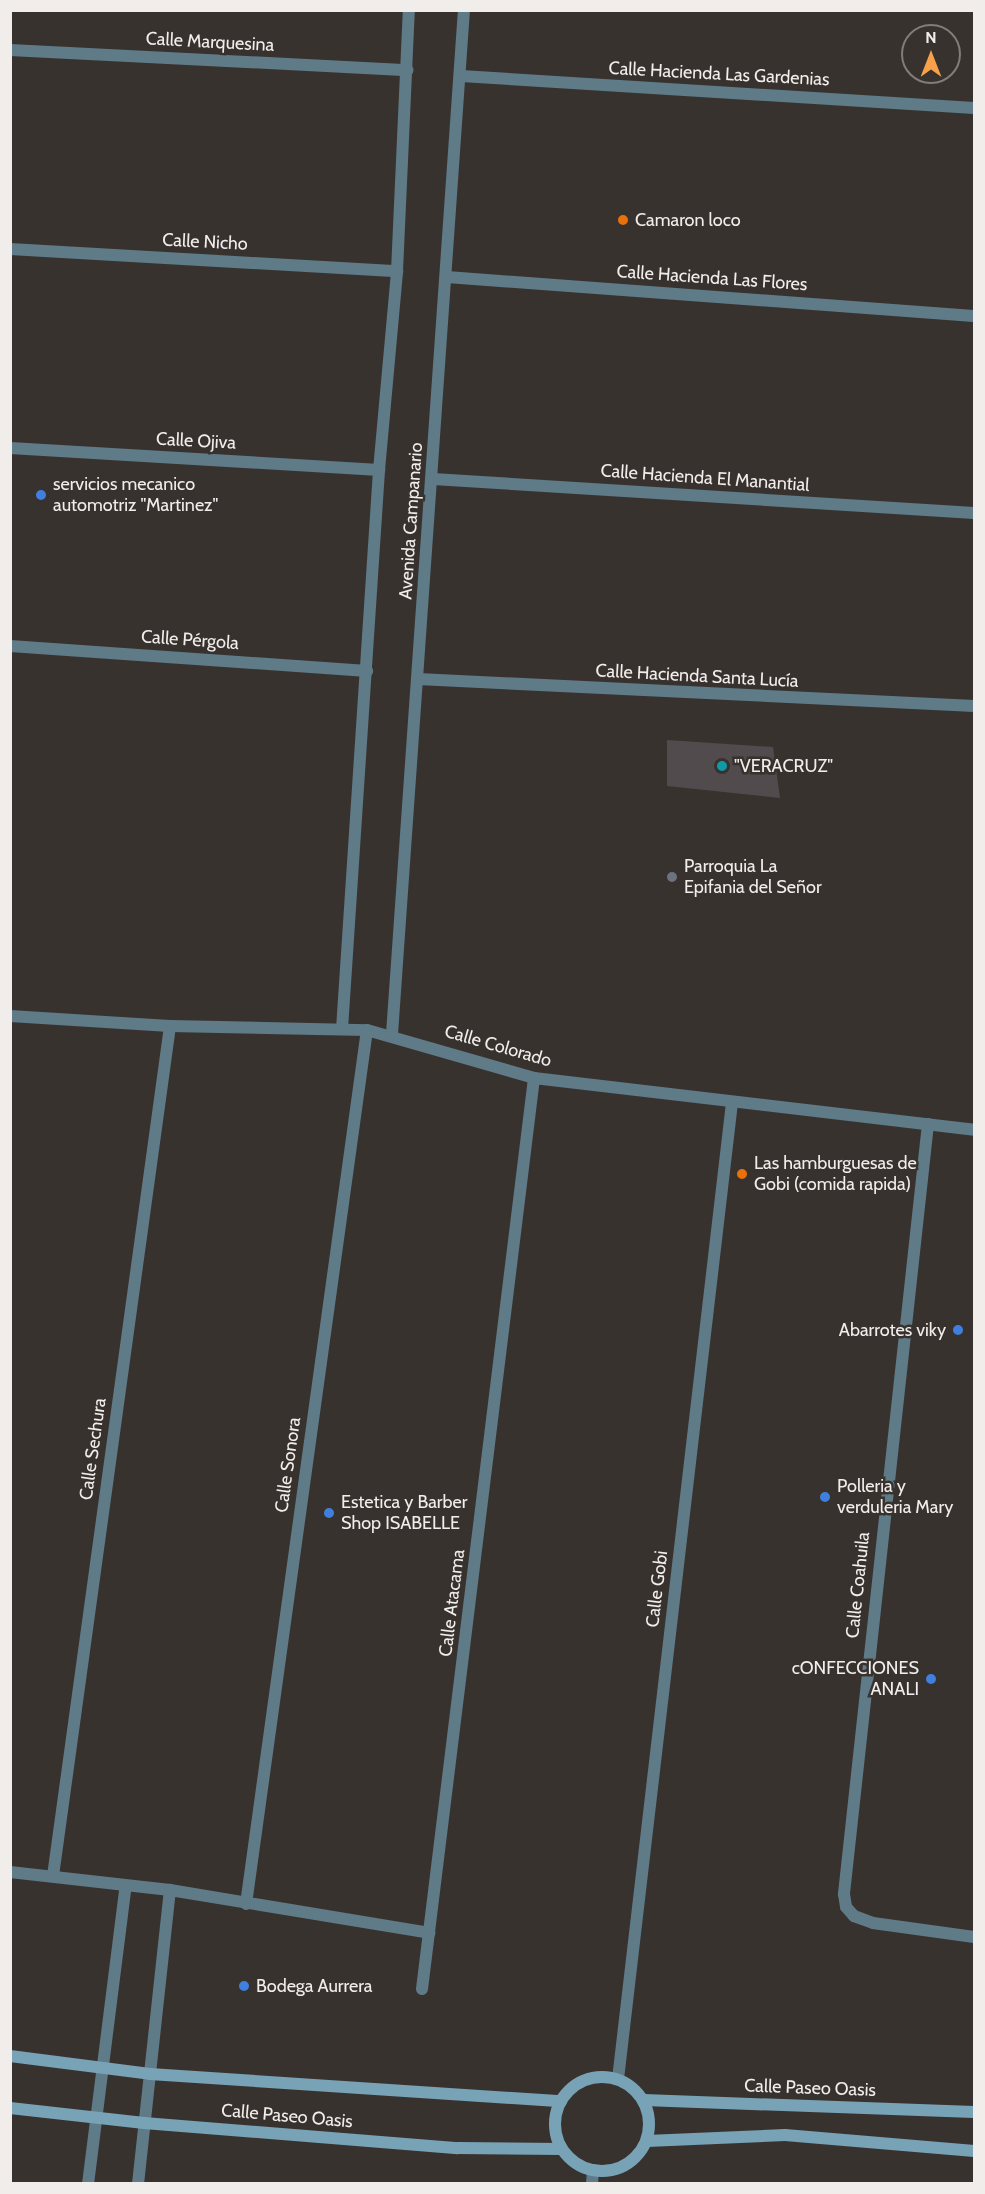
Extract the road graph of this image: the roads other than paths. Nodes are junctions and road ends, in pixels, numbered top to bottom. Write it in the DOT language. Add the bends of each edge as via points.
graph roads {
  1 [pos="409,10"];
  2 [pos="464,10"];
  3 [pos="10,50"];
  4 [pos="407,70"];
  5 [pos="462,76"];
  6 [pos="975,108"];
  7 [pos="10,249"];
  8 [pos="397,271"];
  9 [pos="447,277"];
  10 [pos="975,316"];
  11 [pos="10,448"];
  12 [pos="379,470"];
  13 [pos="433,479"];
  14 [pos="975,513"];
  15 [pos="10,646"];
  16 [pos="366,671"];
  17 [pos="418,679"];
  18 [pos="975,706"];
  19 [pos="10,1016"];
  20 [pos="170,1026"];
  21 [pos="342,1029"];
  22 [pos="366,1030"];
  23 [pos="392,1034"];
  24 [pos="534,1078"];
  25 [pos="732,1102"];
  26 [pos="928,1124"];
  27 [pos="975,1130"];
  28 [pos="10,1872"];
  29 [pos="53,1876"];
  30 [pos="126,1885"];
  31 [pos="170,1890"];
  32 [pos="246,1904"];
  33 [pos="429,1933"];
  34 [pos="975,1937"];
  35 [pos="422,1989"];
  36 [pos="10,2056"];
  37 [pos="102,2070"];
  38 [pos="150,2074"];
  39 [pos="618,2079"];
  40 [pos="644,2100"];
  41 [pos="561,2101"];
  42 [pos="10,2108"];
  43 [pos="975,2112"];
  44 [pos="97,2117"];
  45 [pos="144,2123"];
  46 [pos="647,2141"];
  47 [pos="562,2150"];
  48 [pos="975,2151"];
  49 [pos="593,2170"];
  50 [pos="88,2184"];
  51 [pos="138,2184"];
  52 [pos="592,2184"];
  1 -- 4 [label="street, Avenida Campanario"];
  2 -- 5 [label="street, Avenida Campanario"];
  3 -- 4 [label="street, Calle Marquesina"];
  4 -- 8 [label="street, Avenida Campanario"];
  5 -- 6 [label="street, Calle Hacienda Las Gardenias"];
  5 -- 9 [label="street, Avenida Campanario"];
  7 -- 8 [label="street, Calle Nicho"];
  8 -- 12 [label="street, Avenida Campanario"];
  9 -- 10 [label="street, Calle Hacienda Las Flores"];
  9 -- 13 [label="street, Avenida Campanario"];
  11 -- 12 [label="street, Calle Ojiva"];
  12 -- 16 [label="street, Avenida Campanario"];
  13 -- 14 [label="street, Calle Hacienda El Manantial"];
  13 -- 17 [label="street, Avenida Campanario"];
  15 -- 16 [label="street, Calle Pérgola"];
  16 -- 21 [label="street, Avenida Campanario"];
  17 -- 18 [label="street, Calle Hacienda Santa Lucía"];
  17 -- 23 [label="street, Avenida Campanario"];
  19 -- 20 [label="street, Calle Colorado"];
  20 -- 21 [label="street, Calle Colorado"];
  20 -- 29 [label="street, Calle Sechura"];
  21 -- 22 [label="street, Calle Colorado"];
  22 -- 23 [label="street, Calle Colorado"];
  22 -- 32 [label="street, Calle Sonora"];
  23 -- 24 [label="street, Calle Colorado"];
  24 -- 25 [label="street, Calle Colorado"];
  24 -- 33 [label="street, Calle Atacama"];
  25 -- 26 [label="street, Calle Colorado"];
  25 -- 39 [label="street, Calle Gobi"];
  26 -- 27 [label="street, Calle Colorado"];
  26 -- 34 [label="street, Calle Coahuila" via="844,1872 846,1907 854,1916 873,1923"];
  28 -- 29 [label="street"];
  29 -- 30 [label="street"];
  30 -- 31 [label="street"];
  30 -- 37 [label="street"];
  31 -- 32 [label="street"];
  31 -- 38 [label="street"];
  32 -- 33 [label="street"];
  33 -- 35 [label="street, Calle Atacama"];
  36 -- 37 [label="main road, Calle Paseo Oasis"];
  37 -- 38 [label="main road, Calle Paseo Oasis"];
  37 -- 44 [label="street"];
  38 -- 41 [label="main road, Calle Paseo Oasis"];
  38 -- 45 [label="street"];
  39 -- 40 [label="main road"];
  39 -- 41 [label="main road" via="604,2077 579,2082"];
  40 -- 43 [label="main road, Calle Paseo Oasis"];
  40 -- 46 [label="main road" via="649,2113"];
  41 -- 47 [label="main road" via="555,2125"];
  42 -- 44 [label="main road, Calle Paseo Oasis"];
  44 -- 45 [label="main road, Calle Paseo Oasis"];
  44 -- 50 [label="street"];
  45 -- 47 [label="main road, Calle Paseo Oasis" via="458,2148"];
  45 -- 51 [label="street"];
  46 -- 48 [label="main road" via="785,2135"];
  46 -- 49 [label="main road" via="625,2165 610,2171"];
  47 -- 49 [label="main road" via="570,2159"];
  49 -- 52 [label="street"];
}
